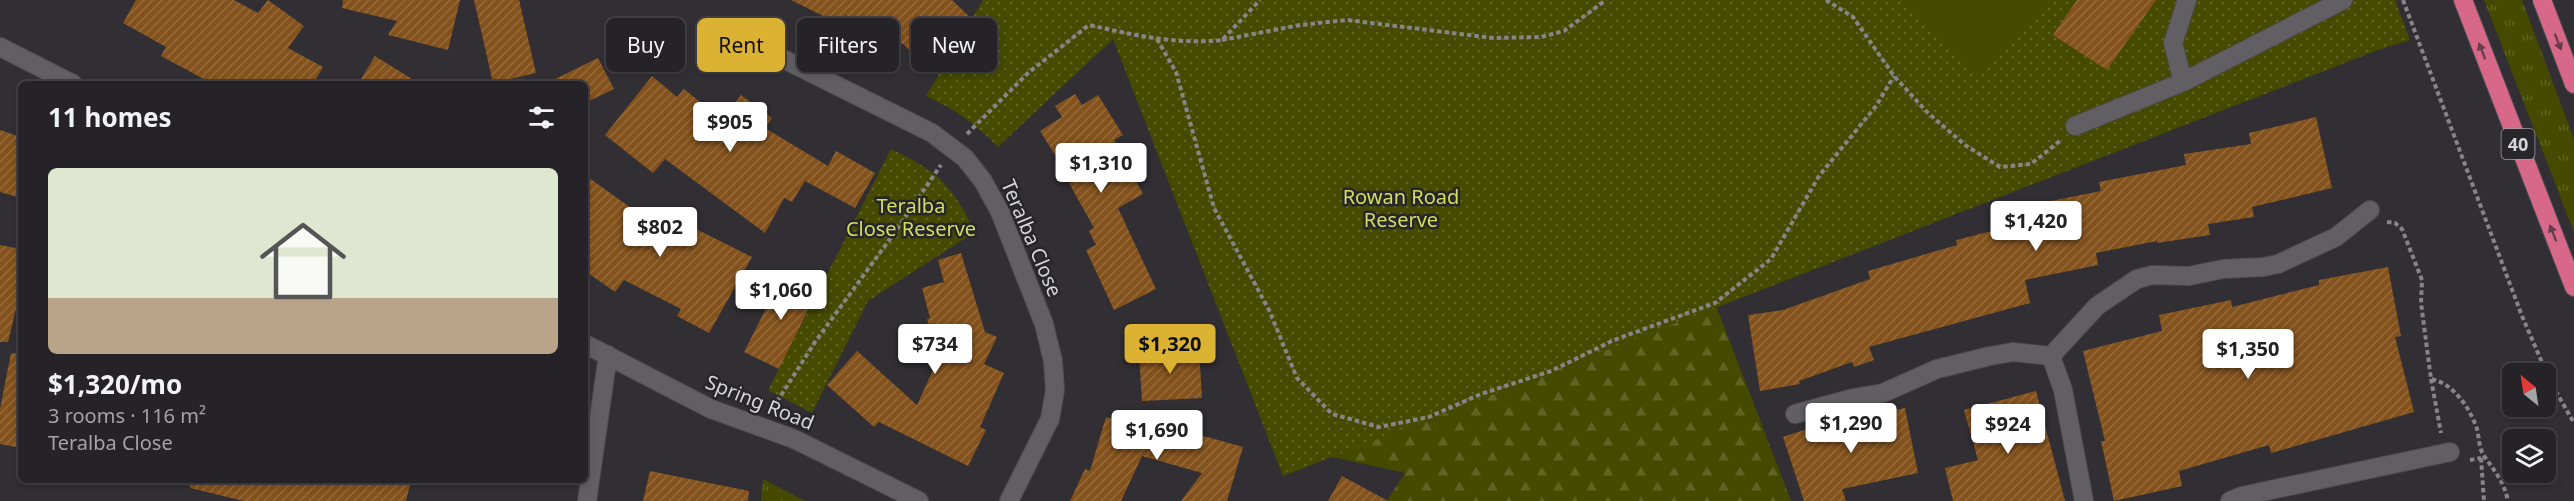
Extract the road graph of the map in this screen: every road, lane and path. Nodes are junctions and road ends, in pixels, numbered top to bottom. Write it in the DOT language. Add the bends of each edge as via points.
graph roads {
  1 [pos="1260,0"];
  2 [pos="1606,0"];
  3 [pos="1826,0"];
  4 [pos="2187,0"];
  5 [pos="2343,0"];
  6 [pos="2403,0"];
  7 [pos="2463,0"];
  8 [pos="2542,0"];
  9 [pos="1157,39"];
  10 [pos="1222,40"];
  11 [pos="0,47"];
  12 [pos="785,60"];
  13 [pos="1894,76"];
  14 [pos="67,81"];
  15 [pos="2183,82"];
  16 [pos="2574,84"];
  17 [pos="2075,126"];
  18 [pos="954,149"];
  19 [pos="2370,210"];
  20 [pos="2574,287"];
  21 [pos="588,345"];
  22 [pos="608,355"];
  23 [pos="2051,356"];
  24 [pos="2431,379"];
  25 [pos="1795,414"];
  26 [pos="2574,423"];
  27 [pos="762,427"];
  28 [pos="2448,453"];
  29 [pos="2482,454"];
  30 [pos="587,501"];
  31 [pos="918,501"];
  32 [pos="1009,501"];
  33 [pos="2085,501"];
  34 [pos="2230,501"];
  35 [pos="2484,501"];
  36 [pos="2508,501"];
  1 -- 10 [label="path"];
  2 -- 10 [label="path" via="1564,31 1541,37 1493,39 1347,20"];
  3 -- 13 [label="path" via="1853,17"];
  4 -- 15 [label="street" via="2174,43"];
  5 -- 15 [label="street"];
  6 -- 26 [label="path" via="2522,316 2550,381"];
  20 -- 7 [label="highway, 40, one-way"];
  8 -- 16 [label="highway, one-way"];
  9 -- 10 [label="path"];
  9 -- 13 [label="path" via="1176,72 1214,208 1269,310 1297,378 1332,414 1379,427 1429,417 1481,394 1551,371 1614,340 1715,303 1771,259 1819,176 1876,106"];
  9 -- 18 [label="path" via="1089,25 1028,73"];
  11 -- 14 [label="street"];
  12 -- 18 [label="street, Teralba Close" via="932,133"];
  13 -- 17 [label="path" via="1965,145 2000,167 2031,164 2051,151"];
  15 -- 17 [label="street"];
  18 -- 27 [label="path" via="815,342"];
  18 -- 32 [label="street, Teralba Close" via="978,174 1000,212 1044,324 1053,362 1055,390 1050,419"];
  19 -- 23 [label="street" via="2336,237 2278,264 2137,279 2097,306"];
  19 -- 24 [label="path" via="2381,223 2395,223 2402,229 2419,272"];
  21 -- 22 [label="street, Spring Road"];
  22 -- 27 [label="street, Spring Road" via="711,409"];
  22 -- 30 [label="street"];
  23 -- 25 [label="street" via="2013,352 1990,356 1937,369 1883,393"];
  23 -- 33 [label="street" via="2063,390"];
  24 -- 28 [label="path"];
  24 -- 29 [label="path" via="2451,388 2468,410"];
  27 -- 31 [label="street, Spring Road" via="805,444"];
  28 -- 34 [label="street"];
  29 -- 35 [label="path"];
  29 -- 36 [label="path" via="2498,474"];
}
